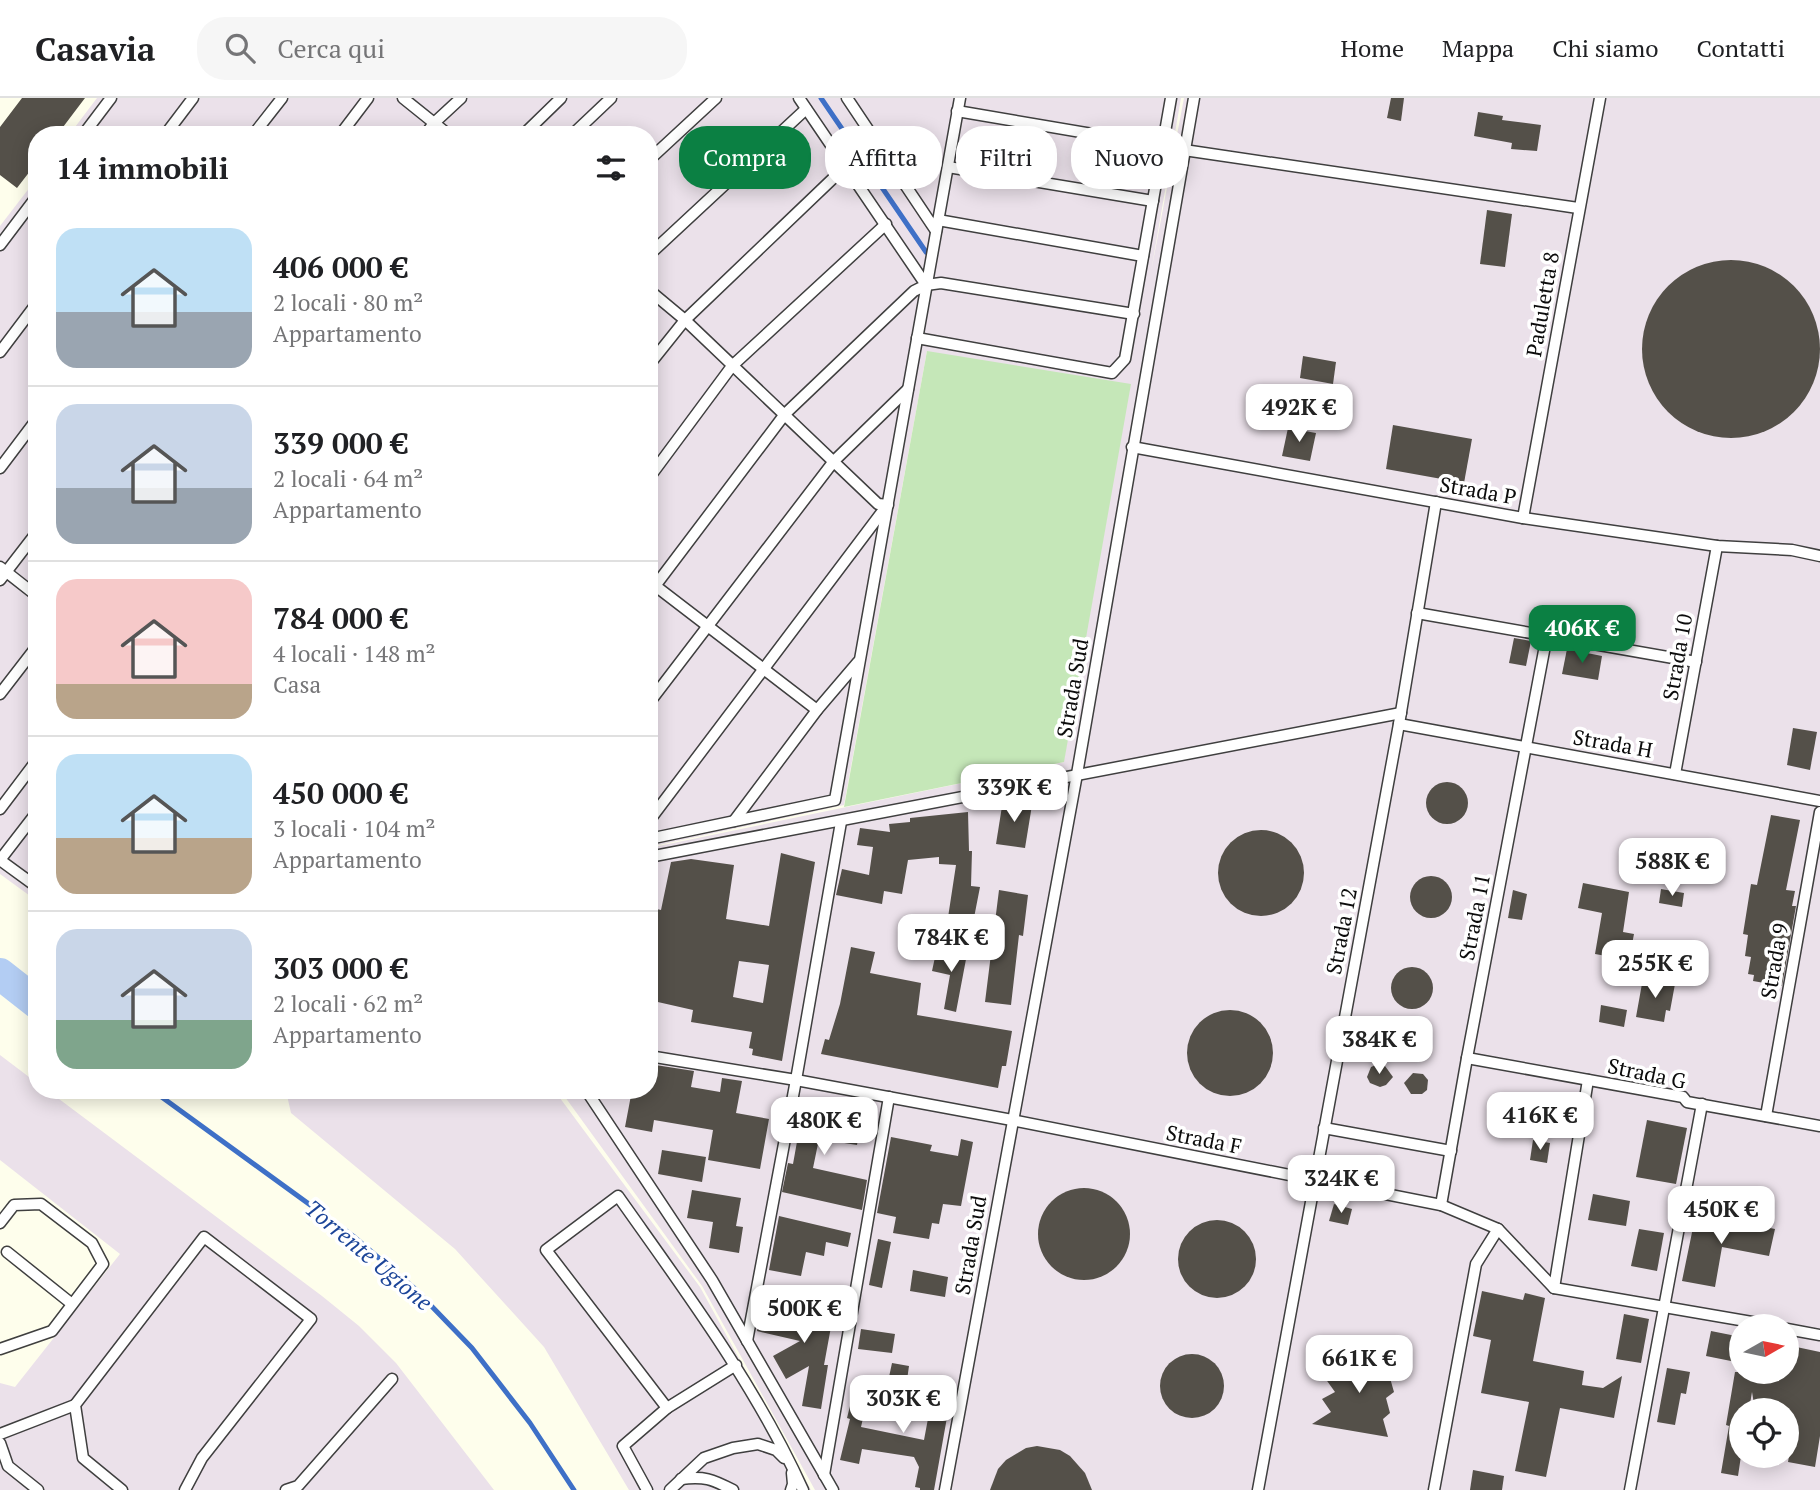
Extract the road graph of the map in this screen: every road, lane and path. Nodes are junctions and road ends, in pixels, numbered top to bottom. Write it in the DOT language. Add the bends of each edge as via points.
graph roads {
  1 [pos="111,98"];
  2 [pos="193,98"];
  3 [pos="282,98"];
  4 [pos="368,98"];
  5 [pos="403,98"];
  6 [pos="461,98"];
  7 [pos="561,98"];
  8 [pos="610,98"];
  9 [pos="716,98"];
  10 [pos="799,98"];
  11 [pos="847,98"];
  12 [pos="960,98"];
  13 [pos="1171,98"];
  14 [pos="1194,98"];
  15 [pos="1600,98"];
  16 [pos="806,109"];
  17 [pos="957,111"];
  18 [pos="434,123"];
  19 [pos="90,126"];
  20 [pos="172,126"];
  21 [pos="260,126"];
  22 [pos="347,126"];
  23 [pos="432,126"];
  24 [pos="438,126"];
  25 [pos="532,126"];
  26 [pos="581,126"];
  27 [pos="1166,126"];
  28 [pos="1188,129"];
  29 [pos="1071,130"];
  30 [pos="825,136"];
  31 [pos="1188,151"];
  32 [pos="658,152"];
  33 [pos="948,167"];
  34 [pos="825,186"];
  35 [pos="862,189"];
  36 [pos="1155,189"];
  37 [pos="1177,189"];
  38 [pos="1153,201"];
  39 [pos="28,208"];
  40 [pos="1578,208"];
  41 [pos="886,224"];
  42 [pos="937,226"];
  43 [pos="0,245"];
  44 [pos="658,247"];
  45 [pos="1143,256"];
  46 [pos="926,285"];
  47 [pos="658,298"];
  48 [pos="1134,314"];
  49 [pos="28,315"];
  50 [pos="685,320"];
  51 [pos="917,338"];
  52 [pos="0,352"];
  53 [pos="658,354"];
  54 [pos="732,366"];
  55 [pos="908,389"];
  56 [pos="785,414"];
  57 [pos="28,431"];
  58 [pos="1132,447"];
  59 [pos="834,461"];
  60 [pos="658,466"];
  61 [pos="0,468"];
  62 [pos="1436,502"];
  63 [pos="888,505"];
  64 [pos="1523,518"];
  65 [pos="28,543"];
  66 [pos="1717,546"];
  67 [pos="1820,556"];
  68 [pos="2,573"];
  69 [pos="658,578"];
  70 [pos="28,590"];
  71 [pos="658,592"];
  72 [pos="1417,613"];
  73 [pos="708,626"];
  74 [pos="1547,635"];
  75 [pos="28,658"];
  76 [pos="860,660"];
  77 [pos="1696,662"];
  78 [pos="763,668"];
  79 [pos="658,691"];
  80 [pos="0,694"];
  81 [pos="817,710"];
  82 [pos="1401,713"];
  83 [pos="1399,724"];
  84 [pos="1526,747"];
  85 [pos="28,772"];
  86 [pos="1077,774"];
  87 [pos="1675,774"];
  88 [pos="1820,801"];
  89 [pos="0,809"];
  90 [pos="658,809"];
  91 [pos="1820,812"];
  92 [pos="734,821"];
  93 [pos="841,821"];
  94 [pos="28,824"];
  95 [pos="658,837"];
  96 [pos="658,855"];
  97 [pos="0,860"];
  98 [pos="28,880"];
  99 [pos="658,1057"];
  100 [pos="1467,1058"];
  101 [pos="796,1080"];
  102 [pos="1588,1080"];
  103 [pos="889,1097"];
  104 [pos="592,1099"];
  105 [pos="1702,1104"];
  106 [pos="1766,1116"];
  107 [pos="1012,1120"];
  108 [pos="1820,1126"];
  109 [pos="1324,1128"];
  110 [pos="1451,1151"];
  111 [pos="1314,1181"];
  112 [pos="1441,1205"];
  113 [pos="0,1223"];
  114 [pos="1498,1229"];
  115 [pos="7,1252"];
  116 [pos="1554,1287"];
  117 [pos="72,1304"];
  118 [pos="1665,1306"];
  119 [pos="1729,1318"];
  120 [pos="1799,1331"];
  121 [pos="1820,1335"];
  122 [pos="747,1341"];
  123 [pos="0,1349"];
  124 [pos="736,1365"];
  125 [pos="392,1379"];
  126 [pos="75,1405"];
  127 [pos="667,1408"];
  128 [pos="0,1434"];
  129 [pos="0,1443"];
  130 [pos="791,1464"];
  131 [pos="824,1475"];
  132 [pos="681,1480"];
  133 [pos="38,1490"];
  134 [pos="122,1490"];
  135 [pos="185,1490"];
  136 [pos="286,1490"];
  137 [pos="647,1490"];
  138 [pos="670,1490"];
  139 [pos="733,1490"];
  140 [pos="790,1490"];
  141 [pos="803,1490"];
  142 [pos="833,1490"];
  143 [pos="945,1490"];
  144 [pos="1258,1490"];
  145 [pos="1434,1490"];
  146 [pos="1630,1490"];
  1 -- 19 [label="lane"];
  2 -- 20 [label="lane"];
  3 -- 21 [label="lane"];
  4 -- 22 [label="lane"];
  5 -- 18 [label="lane"];
  6 -- 18 [label="lane"];
  7 -- 25 [label="lane"];
  8 -- 26 [label="lane"];
  9 -- 32 [label="lane"];
  10 -- 16 [label="lane"];
  11 -- 42 [label="lane"];
  12 -- 17 [label="lane"];
  13 -- 27 [label="lane"];
  14 -- 28 [label="lane, Strada Sud"];
  15 -- 40 [label="lane, Paduletta 8"];
  16 -- 30 [label="lane"];
  16 -- 44 [label="lane"];
  17 -- 29 [label="lane"];
  17 -- 33 [label="lane"];
  18 -- 23 [label="lane"];
  18 -- 24 [label="lane"];
  31 -- 40 [label="lane"];
  33 -- 38 [label="lane"];
  33 -- 42 [label="lane"];
  34 -- 50 [label="lane"];
  35 -- 41 [label="lane"];
  36 -- 38 [label="lane"];
  37 -- 58 [label="lane, Strada Sud"];
  38 -- 45 [label="lane"];
  39 -- 43 [label="lane"];
  40 -- 64 [label="lane, Paduletta 8"];
  41 -- 46 [label="lane"];
  41 -- 54 [label="lane"];
  42 -- 45 [label="lane"];
  42 -- 46 [label="lane"];
  45 -- 48 [label="lane"];
  46 -- 48 [label="lane" via="941,283"];
  46 -- 51 [label="lane"];
  46 -- 56 [label="lane" via="914,291"];
  47 -- 50 [label="lane"];
  48 -- 51 [label="lane" via="1125,359 1112,373"];
  49 -- 52 [label="lane"];
  50 -- 53 [label="lane"];
  50 -- 54 [label="lane"];
  51 -- 55 [label="lane"];
  54 -- 56 [label="lane"];
  54 -- 60 [label="lane"];
  55 -- 59 [label="lane"];
  55 -- 63 [label="lane"];
  56 -- 59 [label="lane"];
  56 -- 69 [label="lane"];
  57 -- 61 [label="lane"];
  58 -- 62 [label="lane, Strada P"];
  58 -- 86 [label="lane, Strada Sud"];
  59 -- 63 [label="lane" via="878,504"];
  59 -- 73 [label="lane"];
  62 -- 64 [label="lane, Strada P"];
  62 -- 72 [label="lane, Strada 12"];
  63 -- 76 [label="lane"];
  63 -- 78 [label="lane"];
  64 -- 66 [label="lane, Strada P"];
  65 -- 68 [label="lane"];
  66 -- 67 [label="lane, Strada P"];
  66 -- 77 [label="lane, Strada 10"];
  68 -- 70 [label="lane"];
  71 -- 73 [label="lane"];
  72 -- 74 [label="lane"];
  72 -- 82 [label="lane, Strada 12"];
  73 -- 78 [label="lane"];
  73 -- 79 [label="lane"];
  74 -- 77 [label="lane"];
  74 -- 84 [label="lane, Strada 11"];
  75 -- 80 [label="lane"];
  76 -- 81 [label="lane"];
  76 -- 92 [label="lane" via="835,800"];
  77 -- 87 [label="lane, Strada 10"];
  78 -- 81 [label="lane"];
  78 -- 90 [label="lane"];
  81 -- 92 [label="lane"];
  82 -- 83 [label="lane, Strada 12"];
  82 -- 86 [label="lane"];
  83 -- 84 [label="lane, Strada H"];
  83 -- 109 [label="lane, Strada 12"];
  84 -- 87 [label="lane, Strada H"];
  84 -- 100 [label="lane, Strada 11"];
  85 -- 89 [label="lane"];
  86 -- 93 [label="lane"];
  86 -- 107 [label="lane, Strada Sud"];
  87 -- 88 [label="lane, Strada H"];
  91 -- 106 [label="lane, Strada 9"];
  92 -- 95 [label="lane"];
  93 -- 96 [label="lane"];
  93 -- 101 [label="lane"];
  94 -- 97 [label="lane"];
  97 -- 98 [label="lane"];
  99 -- 101 [label="lane, Strada F"];
  100 -- 102 [label="lane, Strada G"];
  100 -- 110 [label="lane, Strada 11"];
  101 -- 103 [label="lane, Strada F"];
  101 -- 122 [label="lane"];
  102 -- 105 [label="lane, Strada G"];
  102 -- 116 [label="lane"];
  103 -- 107 [label="lane, Strada F"];
  103 -- 131 [label="lane"];
  104 -- 122 [label="lane"];
  105 -- 106 [label="lane, Strada G"];
  105 -- 118 [label="lane"];
  106 -- 108 [label="lane, Strada G"];
  107 -- 111 [label="lane, Strada F"];
  107 -- 143 [label="lane, Strada Sud"];
  109 -- 110 [label="lane"];
  109 -- 111 [label="lane, Strada 12"];
  110 -- 112 [label="lane, Strada 11"];
  111 -- 112 [label="lane, Strada F"];
  111 -- 144 [label="lane, Strada 12"];
  112 -- 114 [label="lane, Strada F"];
  113 -- 117 [label="lane" via="15,1205 41,1204 92,1243 103,1264"];
  114 -- 116 [label="lane, Strada F"];
  114 -- 145 [label="lane" via="1476,1265"];
  115 -- 117 [label="lane"];
  116 -- 118 [label="lane"];
  117 -- 123 [label="lane" via="52,1331"];
  118 -- 119 [label="lane"];
  118 -- 146 [label="lane"];
  120 -- 121 [label="lane"];
  122 -- 131 [label="lane"];
  124 -- 127 [label="lane"];
  124 -- 127 [label="lane" via="618,1196 546,1250"];
  124 -- 130 [label="lane"];
  125 -- 136 [label="lane" via="298,1486"];
  126 -- 128 [label="lane"];
  126 -- 134 [label="lane" via="83,1458"];
  126 -- 135 [label="lane" via="204,1237 311,1319 202,1458"];
  127 -- 137 [label="lane" via="623,1446"];
  129 -- 133 [label="lane" via="8,1466"];
  130 -- 132 [label="lane" via="776,1450 758,1444 704,1458"];
  130 -- 140 [label="lane"];
  130 -- 141 [label="lane"];
  131 -- 142 [label="lane"];
  132 -- 138 [label="lane"];
  132 -- 139 [label="lane" via="699,1476"];
}
